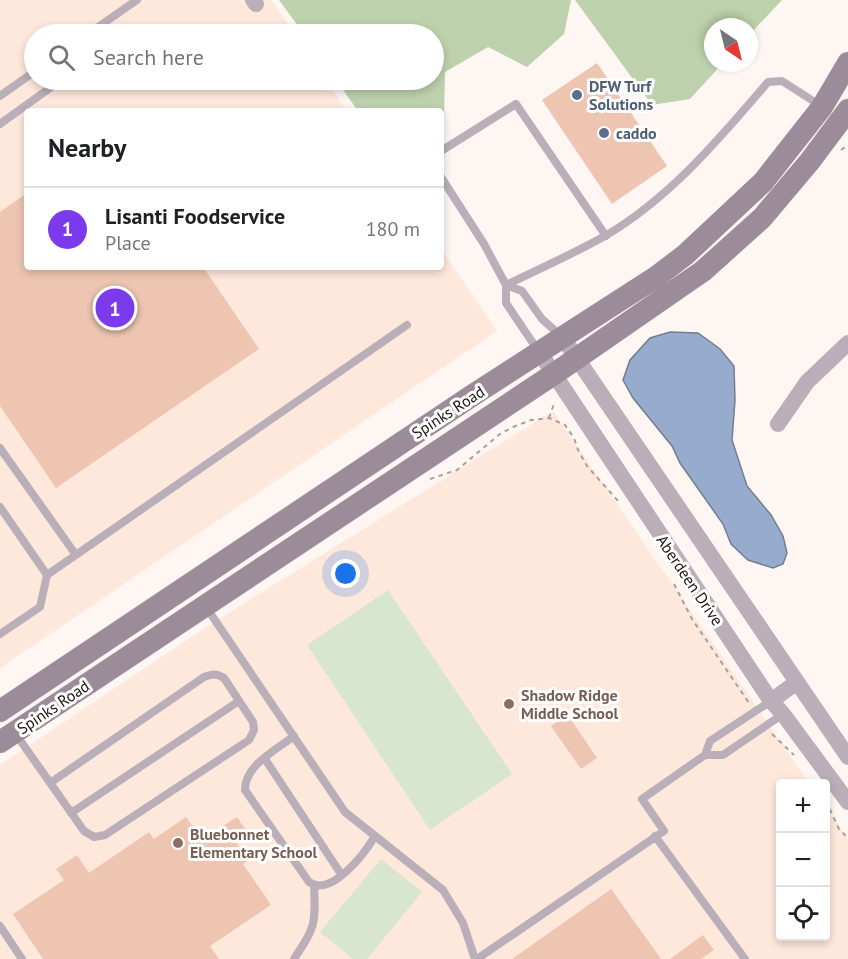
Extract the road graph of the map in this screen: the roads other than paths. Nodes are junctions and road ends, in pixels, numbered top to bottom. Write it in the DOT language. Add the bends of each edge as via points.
graph roads {
  1 [pos="137,0"];
  2 [pos="102,24"];
  3 [pos="848,63"];
  4 [pos="24,79"];
  5 [pos="47,90"];
  6 [pos="0,96"];
  7 [pos="822,107"];
  8 [pos="846,117"];
  9 [pos="0,124"];
  10 [pos="444,149"];
  11 [pos="444,182"];
  12 [pos="606,236"];
  13 [pos="506,285"];
  14 [pos="408,325"];
  15 [pos="562,338"];
  16 [pos="848,343"];
  17 [pos="540,352"];
  18 [pos="577,358"];
  19 [pos="554,374"];
  20 [pos="778,424"];
  21 [pos="0,448"];
  22 [pos="0,507"];
  23 [pos="76,555"];
  24 [pos="48,575"];
  25 [pos="191,583"];
  26 [pos="205,606"];
  27 [pos="0,634"];
  28 [pos="801,689"];
  29 [pos="239,701"];
  30 [pos="777,707"];
  31 [pos="0,711"];
  32 [pos="294,736"];
  33 [pos="7,738"];
  34 [pos="705,755"];
  35 [pos="848,757"];
  36 [pos="265,759"];
  37 [pos="50,783"];
  38 [pos="848,802"];
  39 [pos="71,813"];
  40 [pos="375,836"];
  41 [pos="655,836"];
  42 [pos="342,874"];
  43 [pos="314,886"];
  44 [pos="0,926"];
  45 [pos="22,959"];
  46 [pos="294,959"];
  47 [pos="476,959"];
  48 [pos="745,959"];
  1 -- 2 [label="lane"];
  3 -- 7 [label="main road, Spinks Road"];
  4 -- 6 [label="lane"];
  5 -- 9 [label="lane"];
  7 -- 8 [label="main road"];
  7 -- 12 [label="lane" via="782,81 768,82 680,178"];
  7 -- 15 [label="main road, Spinks Road" via="764,182 685,255"];
  8 -- 18 [label="main road, Spinks Road" via="762,218 703,271"];
  10 -- 12 [label="lane" via="516,104"];
  11 -- 13 [label="lane"];
  12 -- 13 [label="lane"];
  13 -- 15 [label="lane" via="522,291"];
  13 -- 17 [label="lane" via="506,303"];
  14 -- 23 [label="lane"];
  15 -- 17 [label="main road, Spinks Road"];
  15 -- 18 [label="street, Aberdeen Drive"];
  16 -- 20 [label="street" via="807,382"];
  17 -- 19 [label="street, Aberdeen Drive"];
  17 -- 25 [label="main road, Spinks Road"];
  18 -- 19 [label="main road, Spinks Road"];
  18 -- 28 [label="street, Aberdeen Drive"];
  19 -- 26 [label="main road, Spinks Road"];
  19 -- 30 [label="street, Aberdeen Drive"];
  21 -- 23 [label="lane"];
  22 -- 24 [label="lane"];
  23 -- 24 [label="lane"];
  24 -- 27 [label="lane" via="40,607"];
  25 -- 26 [label="main road"];
  25 -- 31 [label="main road, Spinks Road"];
  26 -- 32 [label="lane"];
  26 -- 33 [label="main road, Spinks Road"];
  28 -- 30 [label="street"];
  28 -- 35 [label="street, Aberdeen Drive"];
  29 -- 37 [label="lane" via="224,678 218,674 204,677"];
  29 -- 39 [label="lane"];
  29 -- 39 [label="lane" via="253,722 249,740 105,835 89,835"];
  30 -- 34 [label="lane" via="756,713 710,741"];
  30 -- 34 [label="lane" via="765,726 723,755"];
  30 -- 38 [label="street, Aberdeen Drive"];
  31 -- 33 [label="main road"];
  32 -- 36 [label="lane"];
  32 -- 40 [label="lane" via="345,812"];
  33 -- 37 [label="lane"];
  34 -- 41 [label="lane" via="642,799 664,831"];
  36 -- 42 [label="lane"];
  36 -- 43 [label="lane" via="251,769 245,790"];
  37 -- 39 [label="lane"];
  40 -- 42 [label="lane" via="364,854"];
  40 -- 47 [label="lane" via="443,890 463,923"];
  41 -- 47 [label="lane"];
  41 -- 48 [label="lane"];
  42 -- 43 [label="lane" via="333,882"];
  43 -- 46 [label="lane" via="315,921"];
  44 -- 45 [label="lane"];
}
